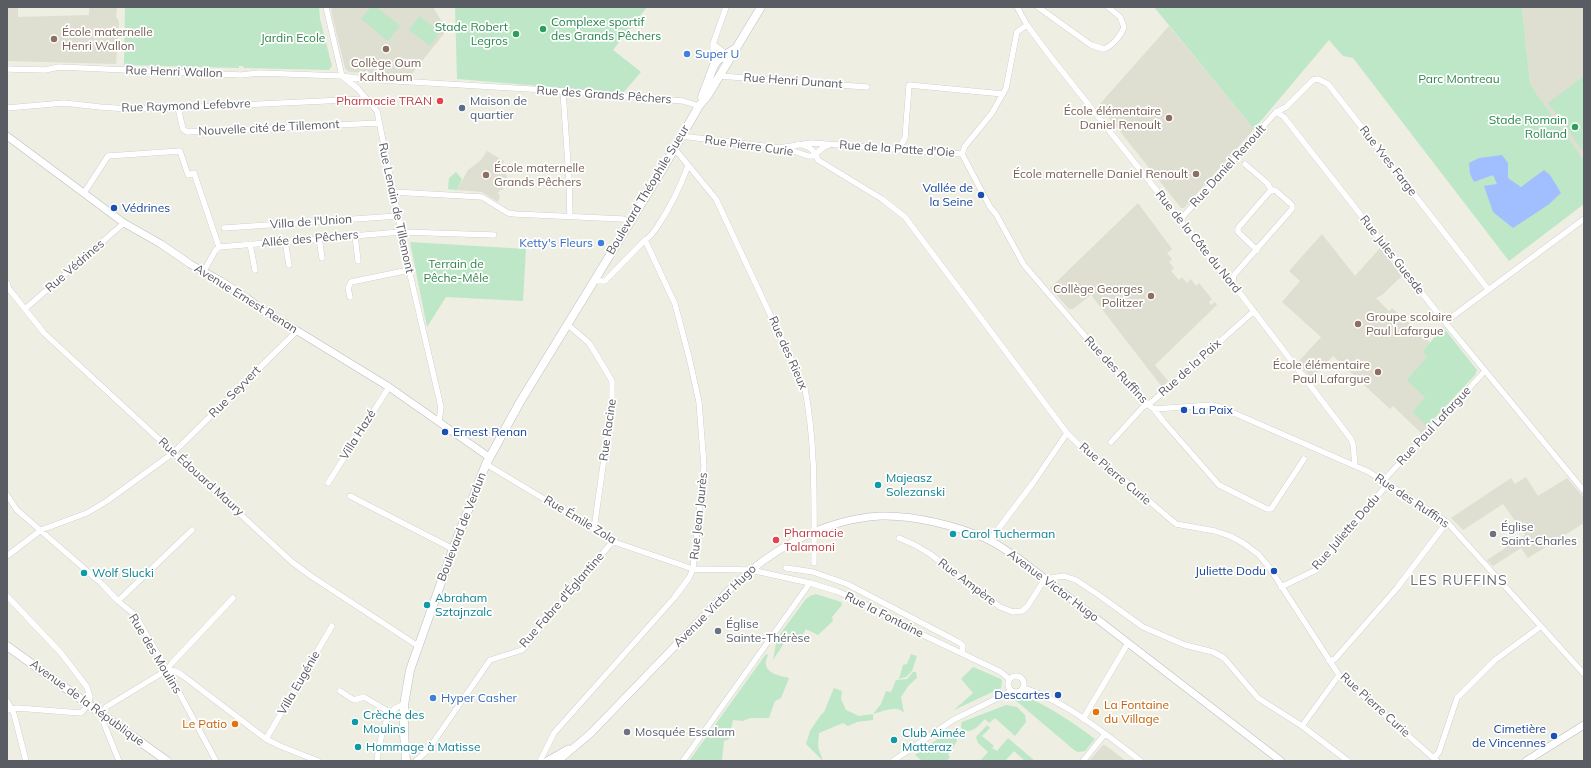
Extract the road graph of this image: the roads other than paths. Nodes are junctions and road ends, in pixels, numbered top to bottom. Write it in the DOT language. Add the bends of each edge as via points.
graph roads {
  1 [pos="326,7"];
  2 [pos="726,7"];
  3 [pos="761,7"];
  4 [pos="1017,7"];
  5 [pos="1038,7"];
  6 [pos="1108,7"];
  7 [pos="1027,25"];
  8 [pos="713,44"];
  9 [pos="735,48"];
  10 [pos="726,54"];
  11 [pos="717,61"];
  12 [pos="7,69"];
  13 [pos="342,76"];
  14 [pos="719,76"];
  15 [pos="867,87"];
  16 [pos="563,91"];
  17 [pos="1003,94"];
  18 [pos="365,99"];
  19 [pos="700,103"];
  20 [pos="7,108"];
  21 [pos="178,108"];
  22 [pos="1276,112"];
  23 [pos="379,123"];
  24 [pos="7,136"];
  25 [pos="681,136"];
  26 [pos="798,144"];
  27 [pos="831,144"];
  28 [pos="674,148"];
  29 [pos="779,148"];
  30 [pos="898,150"];
  31 [pos="816,154"];
  32 [pos="962,154"];
  33 [pos="1245,164"];
  34 [pos="688,166"];
  35 [pos="1272,191"];
  36 [pos="394,192"];
  37 [pos="84,193"];
  38 [pos="398,216"];
  39 [pos="570,216"];
  40 [pos="1584,219"];
  41 [pos="1180,220"];
  42 [pos="629,222"];
  43 [pos="124,223"];
  44 [pos="224,228"];
  45 [pos="401,232"];
  46 [pos="355,235"];
  47 [pos="494,235"];
  48 [pos="319,238"];
  49 [pos="645,240"];
  50 [pos="285,241"];
  51 [pos="250,244"];
  52 [pos="219,247"];
  53 [pos="1257,250"];
  54 [pos="322,258"];
  55 [pos="358,261"];
  56 [pos="289,265"];
  57 [pos="255,270"];
  58 [pos="409,270"];
  59 [pos="204,271"];
  60 [pos="594,279"];
  61 [pos="7,283"];
  62 [pos="1233,284"];
  63 [pos="1488,289"];
  64 [pos="350,297"];
  65 [pos="26,308"];
  66 [pos="1254,311"];
  67 [pos="1445,322"];
  68 [pos="567,324"];
  69 [pos="297,331"];
  70 [pos="1485,370"];
  71 [pos="388,387"];
  72 [pos="1146,404"];
  73 [pos="1154,409"];
  74 [pos="440,422"];
  75 [pos="1067,433"];
  76 [pos="1111,442"];
  77 [pos="173,453"];
  78 [pos="1304,459"];
  79 [pos="488,460"];
  80 [pos="1355,465"];
  81 [pos="1385,482"];
  82 [pos="328,483"];
  83 [pos="1584,491"];
  84 [pos="7,495"];
  85 [pos="350,496"];
  86 [pos="1447,522"];
  87 [pos="592,528"];
  88 [pos="40,530"];
  89 [pos="192,530"];
  90 [pos="814,531"];
  91 [pos="899,538"];
  92 [pos="613,540"];
  93 [pos="988,540"];
  94 [pos="453,549"];
  95 [pos="7,556"];
  96 [pos="814,563"];
  97 [pos="786,568"];
  98 [pos="693,569"];
  99 [pos="750,570"];
  100 [pos="1045,579"];
  101 [pos="810,583"];
  102 [pos="1281,587"];
  103 [pos="7,596"];
  104 [pos="233,598"];
  105 [pos="118,601"];
  106 [pos="332,626"];
  107 [pos="1540,627"];
  108 [pos="1128,643"];
  109 [pos="7,646"];
  110 [pos="418,646"];
  111 [pos="962,652"];
  112 [pos="1330,662"];
  113 [pos="167,670"];
  114 [pos="1584,674"];
  115 [pos="1339,675"];
  116 [pos="1009,679"];
  117 [pos="1023,688"];
  118 [pos="340,691"];
  119 [pos="1012,691"];
  120 [pos="7,701"];
  121 [pos="89,704"];
  122 [pos="404,705"];
  123 [pos="9,709"];
  124 [pos="102,713"];
  125 [pos="391,713"];
  126 [pos="1083,719"];
  127 [pos="1584,725"];
  128 [pos="1302,726"];
  129 [pos="1105,734"];
  130 [pos="266,739"];
  131 [pos="580,742"];
  132 [pos="547,748"];
  133 [pos="301,758"];
  134 [pos="1436,759"];
  135 [pos="550,760"];
  136 [pos="26,761"];
  137 [pos="120,761"];
  138 [pos="167,761"];
  139 [pos="216,761"];
  140 [pos="318,761"];
  141 [pos="377,761"];
  142 [pos="406,761"];
  143 [pos="416,761"];
  144 [pos="540,761"];
  145 [pos="558,761"];
  146 [pos="683,761"];
  147 [pos="893,761"];
  148 [pos="1084,761"];
  149 [pos="1141,761"];
  150 [pos="1281,761"];
  151 [pos="1348,761"];
  152 [pos="1526,761"];
  1 -- 13 [label="street"];
  2 -- 8 [label="street"];
  3 -- 9 [label="main road, Boulevard Théophile Sueur"];
  4 -- 7 [label="street"];
  5 -- 6 [label="street" via="1091,45 1104,49 1122,33 1124,27 1120,17"];
  7 -- 17 [label="street" via="1017,32"];
  7 -- 41 [label="street, Rue de la Côte du Nord"];
  8 -- 10 [label="street"];
  8 -- 11 [label="street"];
  9 -- 10 [label="main road, Boulevard Théophile Sueur"];
  9 -- 14 [label="main road, Boulevard Théophile Sueur"];
  10 -- 11 [label="main road, Boulevard Théophile Sueur"];
  11 -- 19 [label="main road, Boulevard Théophile Sueur"];
  12 -- 13 [label="street, Rue Henri Wallon" via="45,70 59,67 241,75 259,73"];
  13 -- 16 [label="street, Rue des Grands Pêchers"];
  13 -- 18 [label="street, Rue Lenain de Tillemont" via="358,89"];
  14 -- 15 [label="street, Rue Henri Dunant"];
  14 -- 19 [label="main road, Boulevard Théophile Sueur"];
  16 -- 19 [label="street, Rue des Grands Pêchers"];
  16 -- 39 [label="street"];
  17 -- 30 [label="street" via="909,85 905,138"];
  17 -- 32 [label="street"];
  18 -- 21 [label="street, Rue Raymond Lefebvre"];
  18 -- 23 [label="street, Rue Lenain de Tillemont" via="377,112"];
  19 -- 25 [label="main road, Boulevard Théophile Sueur"];
  20 -- 21 [label="street, Rue Raymond Lefebvre" via="64,103 100,107"];
  21 -- 23 [label="street, Nouvelle cité de Tillemont" via="183,129 187,132"];
  22 -- 41 [label="street, Rue Daniel Renoult"];
  22 -- 63 [label="street, Rue Yves Farge" via="1286,108 1313,80 1318,79 1328,84"];
  22 -- 67 [label="street, Rue Jules Guesde" via="1284,117"];
  23 -- 36 [label="street, Rue Lenain de Tillemont"];
  24 -- 37 [label="street, Avenue Ernest Renan"];
  25 -- 28 [label="main road, Boulevard Théophile Sueur"];
  25 -- 29 [label="street, Rue Pierre Curie"];
  26 -- 27 [label="street, Rue de la Patte d'Oie"];
  26 -- 29 [label="street, Rue de la Patte d'Oie"];
  26 -- 31 [label="street, Rue Pierre Curie" via="812,149"];
  27 -- 30 [label="street, Rue de la Patte d'Oie"];
  27 -- 31 [label="street, Rue de la Patte d'Oie"];
  28 -- 34 [label="street, Rue des Rieux"];
  28 -- 42 [label="main road, Boulevard Théophile Sueur"];
  29 -- 31 [label="street, Rue Pierre Curie" via="808,156"];
  30 -- 32 [label="street, Rue de la Patte d'Oie"];
  31 -- 75 [label="street, Rue Pierre Curie" via="818,160 882,199 909,221"];
  32 -- 72 [label="street, Rue des Ruffins" via="1024,266"];
  33 -- 35 [label="street" via="1267,183"];
  34 -- 49 [label="street" via="670,209 650,237"];
  34 -- 90 [label="street, Rue des Rieux" via="716,199 805,389 811,417"];
  35 -- 53 [label="street" via="1238,228 1238,232"];
  35 -- 53 [label="street" via="1275,190 1292,205 1292,209"];
  36 -- 38 [label="street, Rue Lenain de Tillemont"];
  36 -- 39 [label="street" via="482,196 508,213"];
  37 -- 43 [label="street, Avenue Ernest Renan"];
  37 -- 52 [label="street" via="108,156 180,152 188,175 194,174"];
  38 -- 44 [label="street, Villa de l'Union"];
  38 -- 45 [label="street, Rue Lenain de Tillemont"];
  39 -- 42 [label="street" via="624,219"];
  40 -- 63 [label="street"];
  41 -- 62 [label="street, Rue de la Côte du Nord"];
  42 -- 60 [label="main road, Boulevard Théophile Sueur"];
  43 -- 59 [label="street, Avenue Ernest Renan"];
  43 -- 65 [label="street, Rue Védrines"];
  45 -- 46 [label="street, Allée des Pêchers"];
  45 -- 47 [label="street, Allée des Pêchers"];
  45 -- 58 [label="street, Rue Lenain de Tillemont"];
  46 -- 48 [label="street, Allée des Pêchers"];
  46 -- 55 [label="street"];
  48 -- 50 [label="street, Allée des Pêchers"];
  48 -- 54 [label="street"];
  49 -- 60 [label="street" via="605,281"];
  49 -- 98 [label="street, Rue Jean Jaurès" via="675,304 699,402 704,466"];
  50 -- 51 [label="street, Allée des Pêchers"];
  50 -- 56 [label="street"];
  51 -- 52 [label="street, Allée des Pêchers"];
  51 -- 57 [label="street"];
  52 -- 59 [label="street"];
  53 -- 62 [label="street" via="1234,275"];
  58 -- 64 [label="street" via="352,282 348,288"];
  58 -- 74 [label="street, Rue Lenain de Tillemont" via="441,407"];
  59 -- 69 [label="street, Avenue Ernest Renan"];
  60 -- 68 [label="main road, Boulevard Théophile Sueur"];
  61 -- 65 [label="street, Rue Édouard Maury" via="9,289"];
  62 -- 66 [label="street, Rue de la Côte du Nord"];
  63 -- 67 [label="street"];
  65 -- 77 [label="street, Rue Édouard Maury" via="44,332"];
  66 -- 72 [label="street, Rue de la Paix" via="1153,401"];
  66 -- 80 [label="street, Rue de la Côte du Nord" via="1351,440"];
  67 -- 70 [label="street, Rue Jules Guesde"];
  68 -- 79 [label="main road, Boulevard de Verdun"];
  68 -- 87 [label="street, Rue Racine" via="596,354 612,381 613,388 595,522"];
  69 -- 71 [label="street, Avenue Ernest Renan"];
  69 -- 77 [label="street, Rue Seyvert"];
  70 -- 81 [label="street, Rue Paul Lafargue"];
  70 -- 83 [label="street, Rue Jules Guesde"];
  71 -- 74 [label="street, Avenue Ernest Renan"];
  71 -- 82 [label="street, Villa Hazé"];
  72 -- 73 [label="street, Rue des Ruffins"];
  72 -- 76 [label="street, Rue de la Paix"];
  73 -- 78 [label="street" via="1219,485 1267,509 1271,509"];
  73 -- 80 [label="street, Rue des Ruffins" via="1212,405 1220,407"];
  74 -- 79 [label="street, Avenue Ernest Renan"];
  75 -- 93 [label="street"];
  75 -- 102 [label="street, Rue Pierre Curie" via="1083,449 1176,524 1215,531 1243,543 1258,554"];
  77 -- 88 [label="street, Rue Seyvert" via="87,513"];
  77 -- 110 [label="street, Rue Édouard Maury" via="306,573"];
  79 -- 87 [label="street, Rue Émile Zola"];
  79 -- 94 [label="main road, Boulevard de Verdun"];
  80 -- 81 [label="street, Rue des Ruffins"];
  81 -- 86 [label="street, Rue des Ruffins"];
  81 -- 102 [label="street, Rue Juliette Dodu" via="1385,487 1316,570"];
  84 -- 88 [label="street, Rue des Moulins" via="17,510"];
  85 -- 94 [label="street"];
  86 -- 107 [label="street, Rue des Ruffins"];
  86 -- 112 [label="street" via="1397,588"];
  87 -- 92 [label="street, Rue Émile Zola"];
  88 -- 95 [label="street, Rue Seyvert"];
  88 -- 105 [label="street, Rue des Moulins"];
  89 -- 105 [label="street"];
  90 -- 93 [label="street, Avenue Victor Hugo" via="844,522 881,516 926,520"];
  90 -- 96 [label="street, Rue des Rieux"];
  90 -- 99 [label="street, Avenue Victor Hugo" via="790,542"];
  91 -- 100 [label="street, Rue Ampère" via="930,554 1000,607 1013,612 1022,611 1027,607"];
  92 -- 98 [label="street, Rue Émile Zola"];
  92 -- 143 [label="street, Rue Fabre d'Églantine" via="522,650 490,660 428,750"];
  93 -- 100 [label="street, Avenue Victor Hugo" via="1018,558"];
  94 -- 110 [label="main road, Boulevard de Verdun"];
  97 -- 111 [label="street" via="813,572 847,584 960,643"];
  98 -- 99 [label="street, Rue Émile Zola"];
  98 -- 132 [label="street, Rue Jean Jaurès" via="674,598 554,733"];
  99 -- 101 [label="street, Rue la Fontaine"];
  99 -- 131 [label="street, Avenue Victor Hugo"];
  100 -- 108 [label="street, Avenue Victor Hugo"];
  100 -- 128 [label="street" via="1064,576 1076,580 1144,627 1224,658 1258,698"];
  101 -- 111 [label="street, Rue la Fontaine" via="854,599"];
  101 -- 146 [label="street"];
  102 -- 112 [label="street, Rue Pierre Curie"];
  103 -- 121 [label="street" via="61,652 87,687"];
  104 -- 113 [label="street"];
  105 -- 113 [label="street, Rue des Moulins" via="134,615"];
  106 -- 130 [label="street, Villa Eugénie"];
  107 -- 114 [label="street, Rue des Ruffins"];
  107 -- 134 [label="street" via="1495,660 1457,698"];
  108 -- 126 [label="street"];
  108 -- 150 [label="street, Avenue Victor Hugo"];
  109 -- 121 [label="main road, Avenue de la République"];
  110 -- 122 [label="main road, Boulevard de Verdun" via="410,670"];
  111 -- 116 [label="street, Rue la Fontaine" via="1001,672"];
  112 -- 115 [label="street, Rue Pierre Curie"];
  113 -- 124 [label="street" via="106,707"];
  113 -- 130 [label="street" via="182,674"];
  113 -- 139 [label="street, Rue des Moulins"];
  115 -- 128 [label="street"];
  115 -- 134 [label="street, Rue Pierre Curie"];
  116 -- 117 [label="street" via="1020,676 1024,682"];
  116 -- 119 [label="street" via="1008,686"];
  117 -- 119 [label="street" via="1018,692"];
  117 -- 126 [label="street" via="1046,697"];
  118 -- 125 [label="street" via="354,700 364,698"];
  119 -- 147 [label="street" via="953,720"];
  120 -- 123 [label="street"];
  121 -- 123 [label="street" via="81,713"];
  121 -- 124 [label="main road, Avenue de la République"];
  122 -- 125 [label="street"];
  122 -- 142 [label="main road, Boulevard de Verdun"];
  123 -- 136 [label="street"];
  124 -- 137 [label="street"];
  124 -- 138 [label="main road, Avenue de la République"];
  125 -- 141 [label="street" via="378,747"];
  126 -- 129 [label="street"];
  127 -- 152 [label="street"];
  128 -- 151 [label="street"];
  129 -- 148 [label="street"];
  129 -- 149 [label="street"];
  130 -- 133 [label="street"];
  131 -- 135 [label="street, Avenue Victor Hugo"];
  131 -- 145 [label="street, Avenue Victor Hugo"];
  132 -- 135 [label="street"];
  132 -- 144 [label="street, Rue Jean Jaurès"];
  133 -- 140 [label="street"];
}
